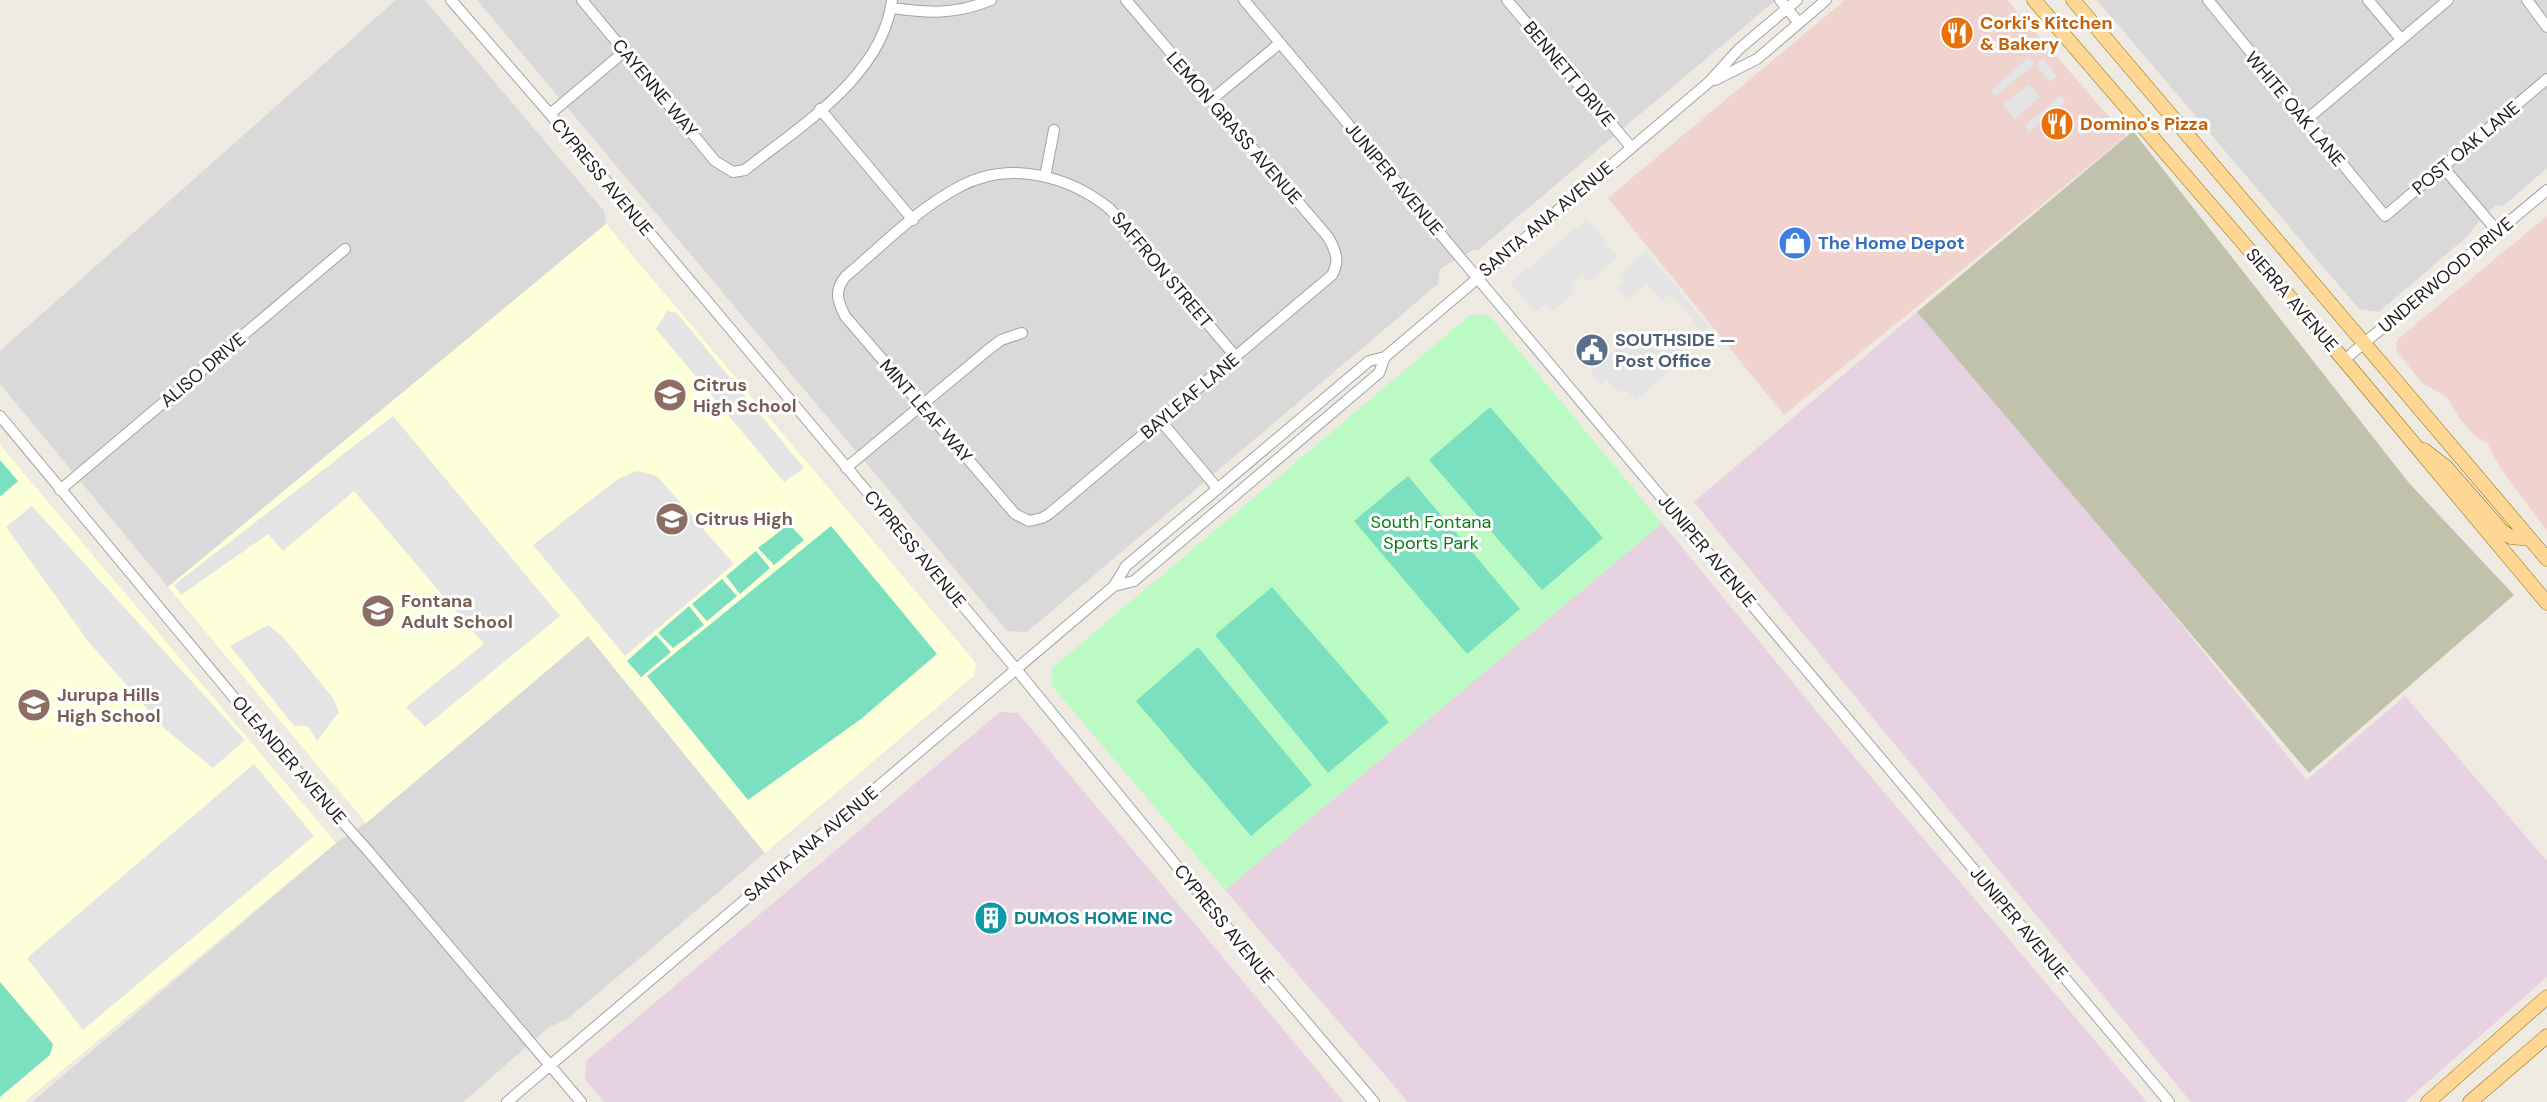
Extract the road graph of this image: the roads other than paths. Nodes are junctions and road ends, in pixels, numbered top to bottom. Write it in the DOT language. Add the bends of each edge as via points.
graph roads {
  1 [pos="451,0"];
  2 [pos="582,0"];
  3 [pos="991,0"];
  4 [pos="1126,0"];
  5 [pos="1244,0"];
  6 [pos="1507,0"];
  7 [pos="1797,0"];
  8 [pos="1826,0"];
  9 [pos="2034,0"];
  10 [pos="2073,0"];
  11 [pos="2208,0"];
  12 [pos="2368,0"];
  13 [pos="2448,0"];
  14 [pos="2527,0"];
  15 [pos="892,4"];
  16 [pos="1783,4"];
  17 [pos="1799,23"];
  18 [pos="2547,27"];
  19 [pos="2402,39"];
  20 [pos="1280,43"];
  21 [pos="625,51"];
  22 [pos="2547,79"];
  23 [pos="1709,82"];
  24 [pos="1210,101"];
  25 [pos="820,110"];
  26 [pos="550,114"];
  27 [pos="2305,121"];
  28 [pos="1053,130"];
  29 [pos="1630,147"];
  30 [pos="2443,167"];
  31 [pos="1045,177"];
  32 [pos="2547,190"];
  33 [pos="2385,216"];
  34 [pos="913,220"];
  35 [pos="2498,232"];
  36 [pos="345,249"];
  37 [pos="1338,258"];
  38 [pos="1477,277"];
  39 [pos="837,290"];
  40 [pos="1022,333"];
  41 [pos="2365,343"];
  42 [pos="1236,357"];
  43 [pos="1385,357"];
  44 [pos="2344,360"];
  45 [pos="920,406"];
  46 [pos="0,416"];
  47 [pos="1160,420"];
  48 [pos="2412,443"];
  49 [pos="846,468"];
  50 [pos="1218,489"];
  51 [pos="60,490"];
  52 [pos="1029,521"];
  53 [pos="2530,539"];
  54 [pos="2547,560"];
  55 [pos="1114,586"];
  56 [pos="2547,603"];
  57 [pos="1017,669"];
  58 [pos="2547,997"];
  59 [pos="2547,1036"];
  60 [pos="551,1065"];
  61 [pos="507,1102"];
  62 [pos="581,1102"];
  63 [pos="1374,1102"];
  64 [pos="2169,1102"];
  65 [pos="2428,1102"];
  66 [pos="2470,1102"];
  1 -- 26 [label="street, CYPRESS AVENUE"];
  2 -- 21 [label="street, CAYENNE WAY"];
  3 -- 15 [label="street" via="954,12 937,13"];
  4 -- 24 [label="street, LEMON GRASS AVENUE"];
  5 -- 20 [label="street, JUNIPER AVENUE"];
  6 -- 29 [label="street, BENNETT DRIVE"];
  7 -- 16 [label="street, SANTA ANA AVENUE"];
  8 -- 17 [label="street, SANTA ANA AVENUE"];
  9 -- 44 [label="main road, SIERRA AVENUE"];
  10 -- 41 [label="main road, SIERRA AVENUE"];
  11 -- 27 [label="street, WHITE OAK LANE"];
  12 -- 19 [label="street"];
  13 -- 19 [label="street"];
  14 -- 18 [label="street"];
  15 -- 25 [label="street" via="881,39 868,62"];
  16 -- 17 [label="street"];
  16 -- 23 [label="street, SANTA ANA AVENUE"];
  17 -- 23 [label="street, SANTA ANA AVENUE" via="1757,59"];
  19 -- 27 [label="street"];
  20 -- 24 [label="street"];
  20 -- 38 [label="street, JUNIPER AVENUE"];
  21 -- 25 [label="street, CAYENNE WAY" via="715,161 733,172 745,170"];
  21 -- 26 [label="street"];
  22 -- 30 [label="street, POST OAK LANE"];
  23 -- 29 [label="street, SANTA ANA AVENUE"];
  24 -- 37 [label="street, LEMON GRASS AVENUE" via="1328,237"];
  25 -- 34 [label="street"];
  26 -- 49 [label="street, CYPRESS AVENUE"];
  27 -- 33 [label="street, WHITE OAK LANE"];
  28 -- 31 [label="street"];
  29 -- 38 [label="street, SANTA ANA AVENUE"];
  30 -- 33 [label="street, POST OAK LANE"];
  30 -- 35 [label="street"];
  31 -- 34 [label="street, SAFFRON STREET" via="1009,173 976,179 945,195"];
  31 -- 42 [label="street, SAFFRON STREET" via="1076,186 1110,208"];
  32 -- 35 [label="street, UNDERWOOD DRIVE"];
  34 -- 39 [label="street, SAFFRON STREET" via="846,276"];
  35 -- 41 [label="street, UNDERWOOD DRIVE"];
  36 -- 51 [label="street, ALISO DRIVE"];
  37 -- 42 [label="street, BAYLEAF LANE" via="1332,275"];
  38 -- 43 [label="street, SANTA ANA AVENUE"];
  38 -- 64 [label="street, JUNIPER AVENUE"];
  39 -- 45 [label="street, MINT LEAF WAY" via="845,316"];
  40 -- 45 [label="street" via="1001,340"];
  41 -- 44 [label="street, UNDERWOOD DRIVE"];
  41 -- 53 [label="main road, SIERRA AVENUE"];
  42 -- 47 [label="street, BAYLEAF LANE"];
  43 -- 50 [label="street, SANTA ANA AVENUE" via="1369,361"];
  43 -- 55 [label="street, SANTA ANA AVENUE" via="1379,373 1153,565 1134,581"];
  44 -- 48 [label="main road, SIERRA AVENUE"];
  45 -- 49 [label="street"];
  45 -- 52 [label="street, MINT LEAF WAY" via="1016,514"];
  46 -- 51 [label="street, OLEANDER AVENUE"];
  47 -- 50 [label="street"];
  47 -- 52 [label="street, BAYLEAF LANE" via="1049,514"];
  48 -- 53 [label="main road" via="2446,467 2502,531 2511,537"];
  48 -- 56 [label="main road, SIERRA AVENUE"];
  49 -- 57 [label="street, CYPRESS AVENUE"];
  50 -- 55 [label="street, SANTA ANA AVENUE" via="1126,566"];
  51 -- 60 [label="street, OLEANDER AVENUE" via="255,723"];
  53 -- 54 [label="main road, SIERRA AVENUE"];
  55 -- 57 [label="street, SANTA ANA AVENUE"];
  57 -- 60 [label="street, SANTA ANA AVENUE"];
  57 -- 63 [label="street, CYPRESS AVENUE"];
  58 -- 65 [label="main road"];
  59 -- 66 [label="main road"];
  60 -- 61 [label="street, SANTA ANA AVENUE"];
  60 -- 62 [label="street, OLEANDER AVENUE"];
}
